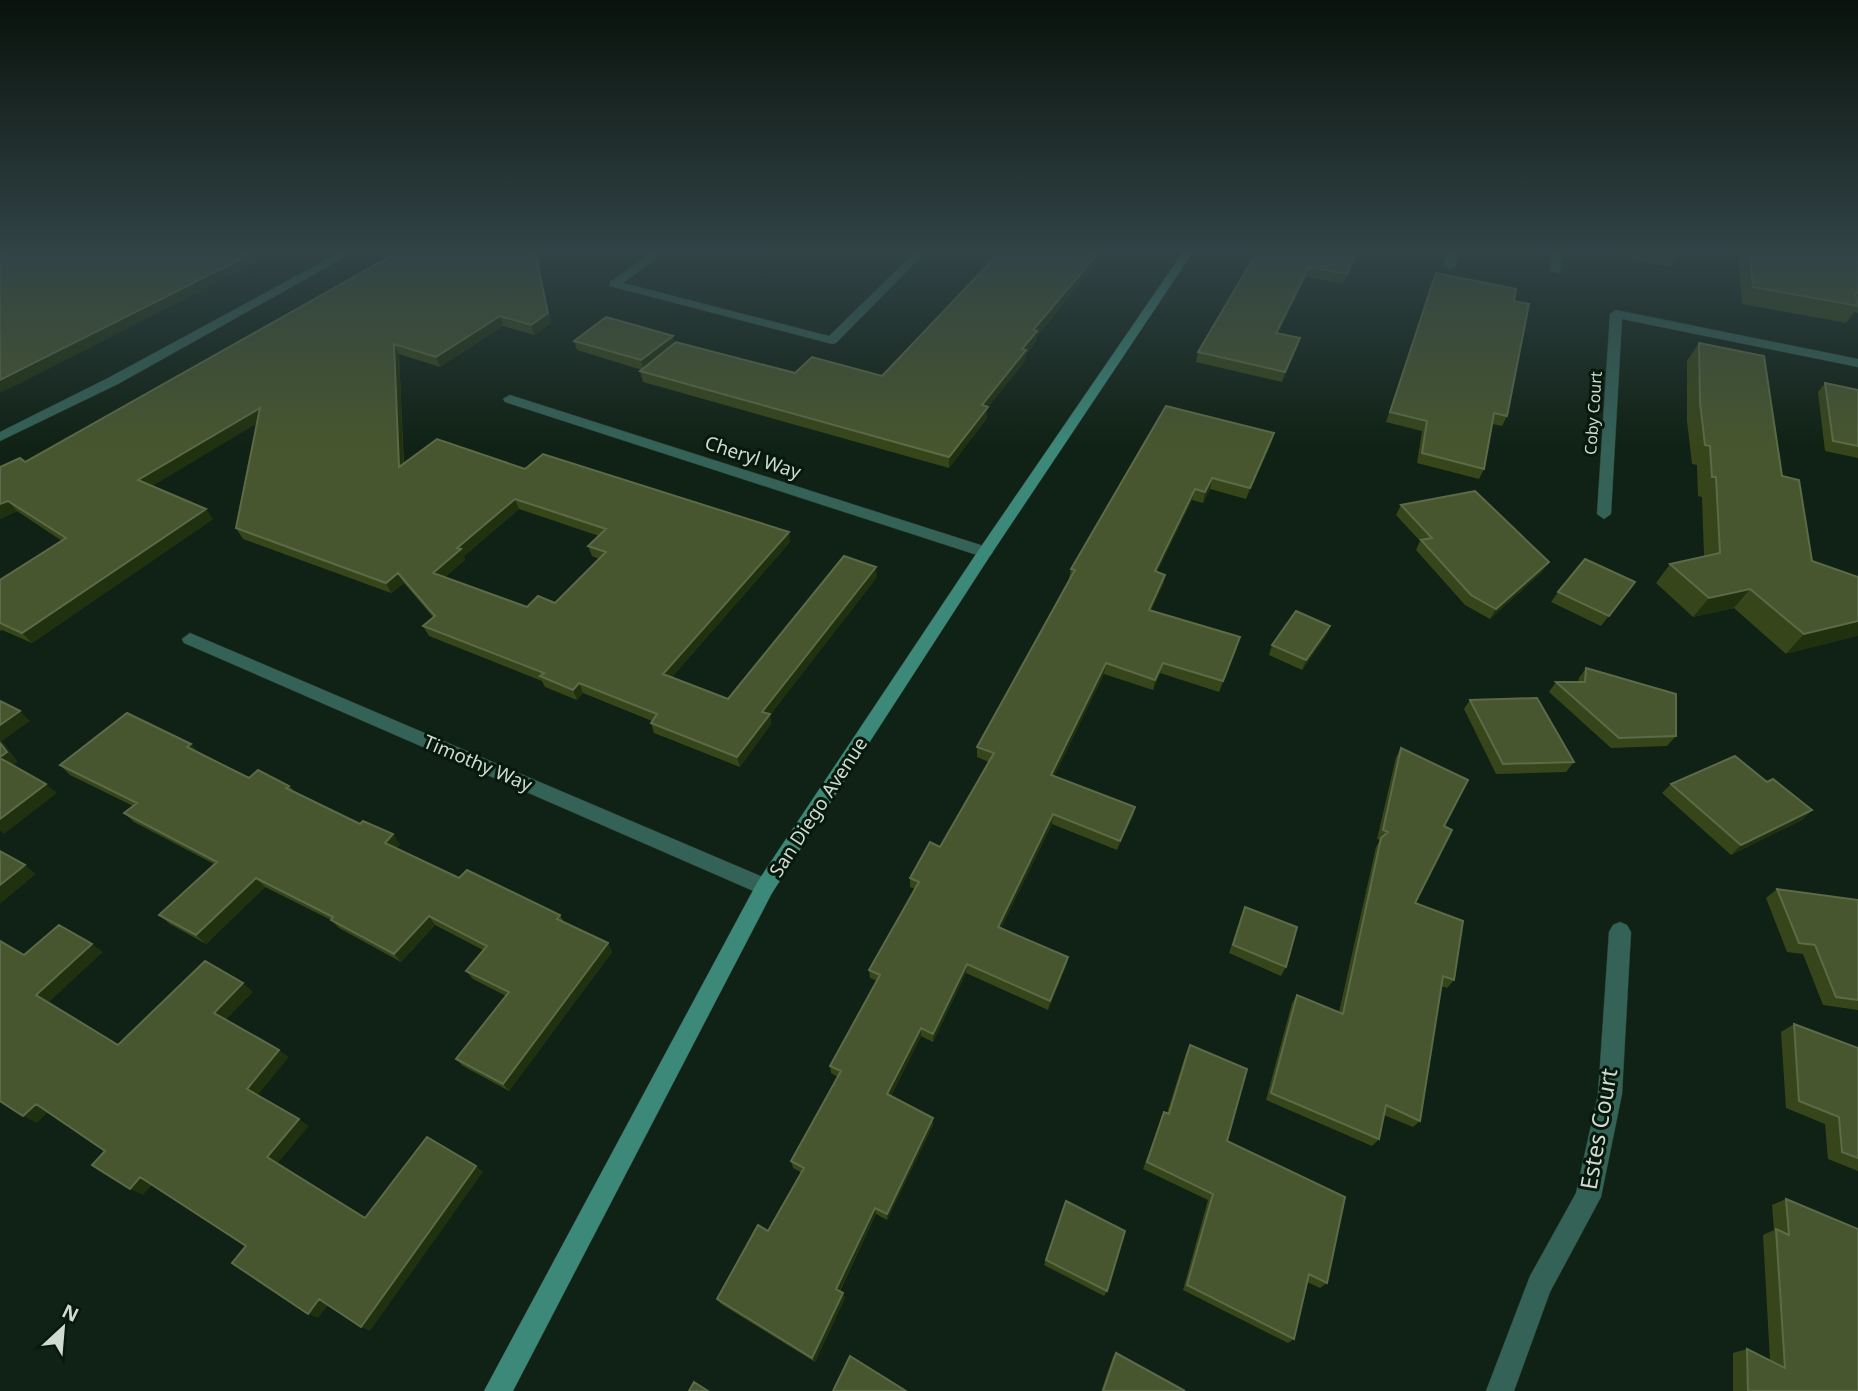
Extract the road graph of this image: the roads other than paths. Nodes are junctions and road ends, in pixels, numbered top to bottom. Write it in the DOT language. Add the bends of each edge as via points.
graph roads {
  1 [pos="230,317"];
  2 [pos="742,317"];
  3 [pos="855,317"];
  4 [pos="1144,317"];
  5 [pos="1616,317"];
  6 [pos="1630,317"];
  7 [pos="1858,363"];
  8 [pos="510,399"];
  9 [pos="0,437"];
  10 [pos="1604,514"];
  11 [pos="985,552"];
  12 [pos="190,639"];
  13 [pos="765,887"];
  14 [pos="1620,932"];
  15 [pos="498,1391"];
  16 [pos="1500,1391"];
  1 -- 9 [label="street"];
  2 -- 3 [label="street" via="832,340"];
  4 -- 11 [label="street, San Diego Avenue"];
  5 -- 10 [label="street, Coby Court"];
  6 -- 7 [label="street, Coby Court"];
  8 -- 11 [label="street, Cheryl Way"];
  11 -- 13 [label="street, San Diego Avenue"];
  12 -- 13 [label="street, Timothy Way"];
  13 -- 15 [label="street, San Diego Avenue"];
  14 -- 16 [label="street, Estes Court" via="1610,1094 1588,1197 1539,1284"];
}
